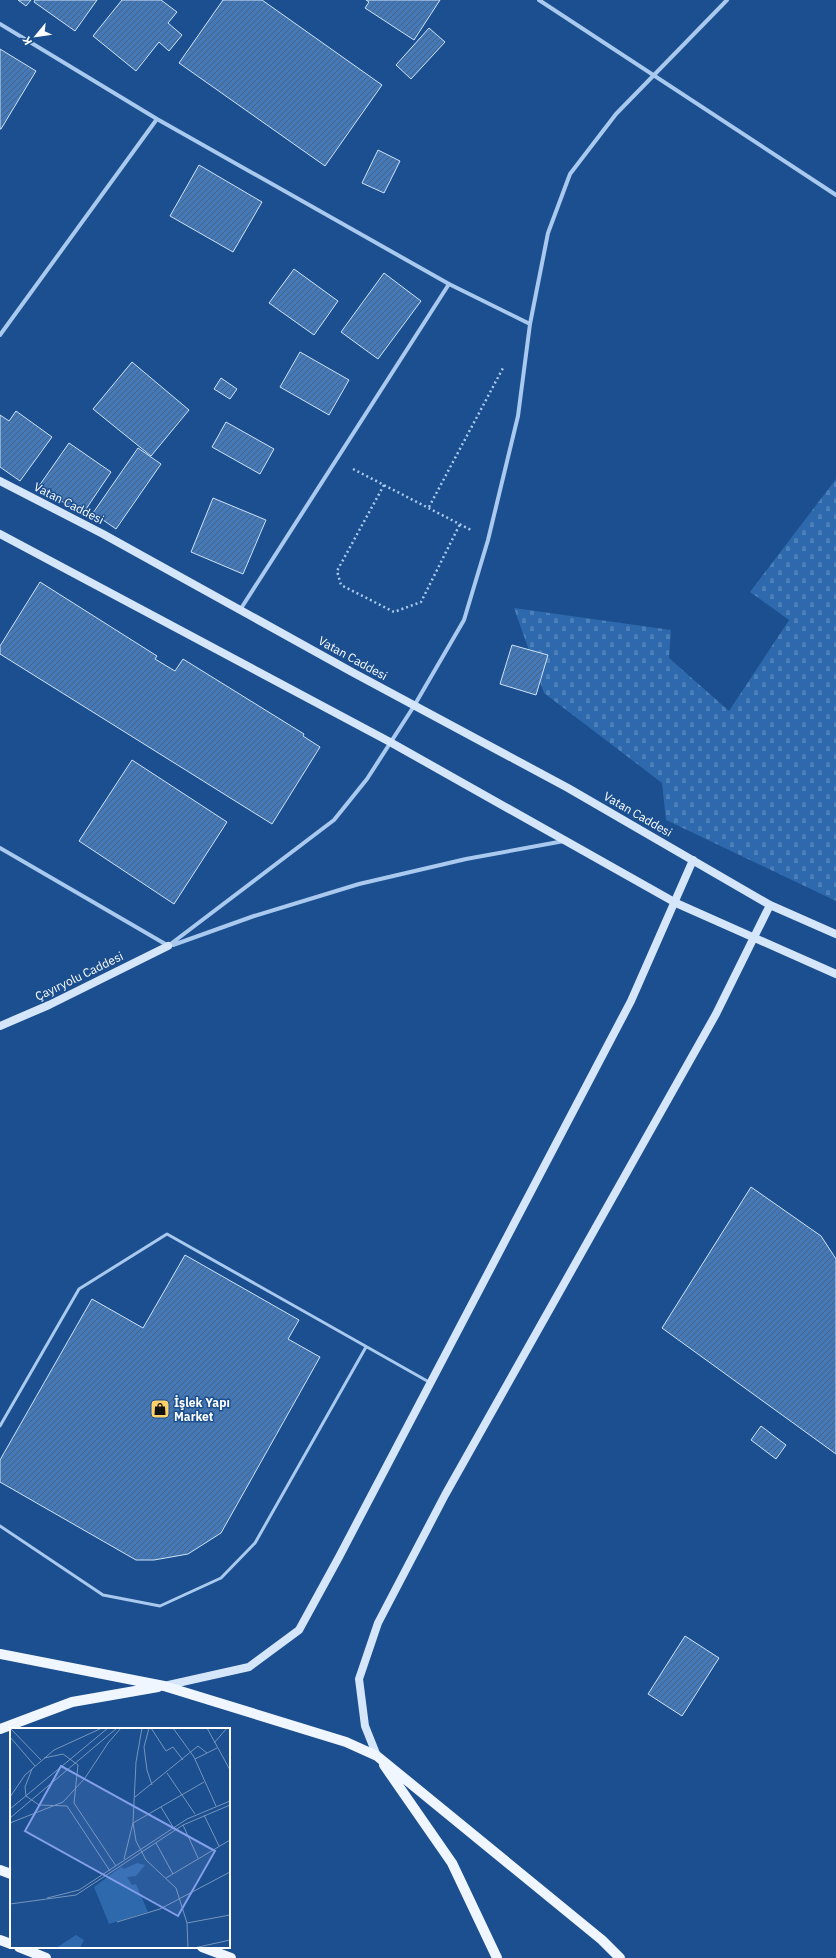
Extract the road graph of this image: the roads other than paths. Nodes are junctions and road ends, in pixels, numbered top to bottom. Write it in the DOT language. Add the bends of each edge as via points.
graph roads {
  1 [pos="539,0"];
  2 [pos="727,0"];
  3 [pos="0,24"];
  4 [pos="655,75"];
  5 [pos="157,119"];
  6 [pos="836,195"];
  7 [pos="449,284"];
  8 [pos="530,324"];
  9 [pos="0,335"];
  10 [pos="0,481"];
  11 [pos="0,534"];
  12 [pos="240,610"];
  13 [pos="414,706"];
  14 [pos="390,742"];
  15 [pos="567,841"];
  16 [pos="0,848"];
  17 [pos="693,860"];
  18 [pos="676,902"];
  19 [pos="770,904"];
  20 [pos="836,934"];
  21 [pos="754,937"];
  22 [pos="168,946"];
  23 [pos="836,974"];
  24 [pos="0,1026"];
  25 [pos="366,1347"];
  26 [pos="430,1383"];
  27 [pos="0,1426"];
  28 [pos="0,1526"];
  29 [pos="0,1654"];
  30 [pos="164,1686"];
  31 [pos="0,1729"];
  32 [pos="377,1756"];
  33 [pos="0,1870"];
  34 [pos="10,1874"];
  35 [pos="0,1940"];
  36 [pos="10,1944"];
  37 [pos="21,1948"];
  38 [pos="205,1948"];
  39 [pos="46,1958"];
  40 [pos="231,1958"];
  41 [pos="497,1958"];
  42 [pos="620,1958"];
  1 -- 4 [label="street"];
  2 -- 4 [label="street"];
  3 -- 5 [label="street"];
  4 -- 6 [label="street"];
  4 -- 8 [label="street" via="616,114 570,174 548,233"];
  5 -- 7 [label="street"];
  5 -- 9 [label="street"];
  7 -- 8 [label="street"];
  7 -- 12 [label="street"];
  8 -- 13 [label="street" via="518,416 488,538 464,620"];
  10 -- 12 [label="main road, Vatan Caddesi" via="103,534"];
  11 -- 14 [label="main road"];
  12 -- 13 [label="main road, Vatan Caddesi"];
  13 -- 14 [label="street"];
  13 -- 17 [label="main road, Vatan Caddesi" via="568,788"];
  14 -- 15 [label="main road"];
  14 -- 22 [label="street" via="367,779 334,820"];
  15 -- 18 [label="main road"];
  15 -- 22 [label="street" via="466,859 359,884"];
  16 -- 22 [label="street"];
  17 -- 18 [label="main road"];
  17 -- 19 [label="main road, Vatan Caddesi"];
  18 -- 21 [label="main road"];
  18 -- 26 [label="main road" via="631,1001"];
  19 -- 20 [label="main road, Vatan Caddesi"];
  19 -- 21 [label="main road"];
  21 -- 23 [label="main road"];
  21 -- 32 [label="main road" via="716,1014 445,1495 378,1623 359,1679 365,1726"];
  22 -- 24 [label="main road, Çayıryolu Caddesi" via="49,1005"];
  25 -- 26 [label="lane"];
  25 -- 27 [label="lane" via="168,1234 79,1289"];
  25 -- 28 [label="lane" via="255,1542 221,1578 160,1606 103,1595"];
  26 -- 30 [label="main road" via="299,1630 249,1667"];
  29 -- 30 [label="main road"];
  30 -- 31 [label="main road" via="72,1702"];
  30 -- 32 [label="main road" via="346,1742"];
  32 -- 41 [label="main road" via="452,1863"];
  32 -- 42 [label="main road"];
  33 -- 34 [label="main road"];
  35 -- 36 [label="main road"];
  37 -- 39 [label="main road"];
  38 -- 40 [label="main road"];
}
